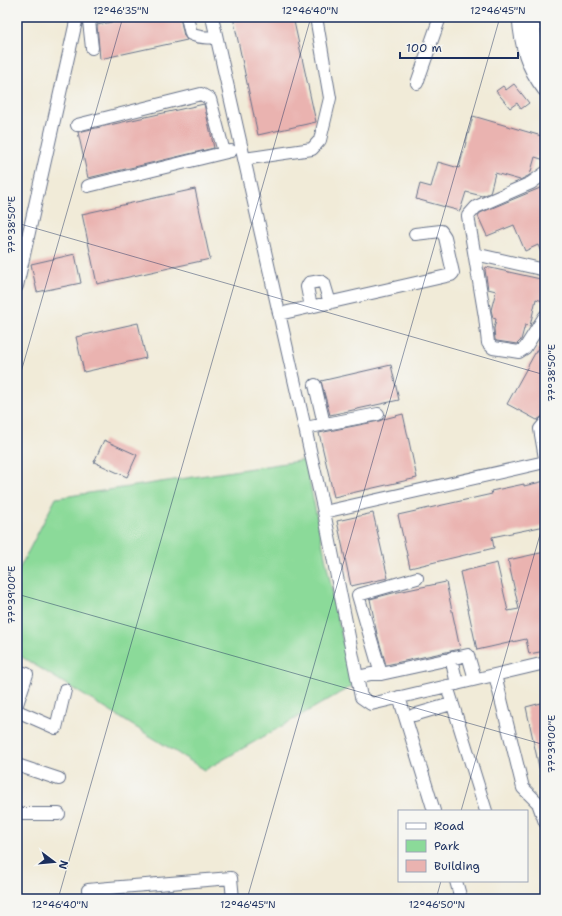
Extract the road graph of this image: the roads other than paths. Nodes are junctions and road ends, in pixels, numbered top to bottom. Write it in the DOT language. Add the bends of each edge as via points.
graph roads {
  1 [pos="77,17"];
  2 [pos="95,17"];
  3 [pos="188,17"];
  4 [pos="212,17"];
  5 [pos="316,17"];
  6 [pos="440,17"];
  7 [pos="520,17"];
  8 [pos="531,17"];
  9 [pos="216,37"];
  10 [pos="92,48"];
  11 [pos="545,69"];
  12 [pos="417,83"];
  13 [pos="545,89"];
  14 [pos="77,125"];
  15 [pos="224,152"];
  16 [pos="243,153"];
  17 [pos="545,173"];
  18 [pos="88,186"];
  19 [pos="416,234"];
  20 [pos="475,254"];
  21 [pos="545,270"];
  22 [pos="17,286"];
  23 [pos="330,303"];
  24 [pos="311,307"];
  25 [pos="279,314"];
  26 [pos="545,316"];
  27 [pos="315,385"];
  28 [pos="378,414"];
  29 [pos="545,423"];
  30 [pos="324,424"];
  31 [pos="305,428"];
  32 [pos="545,458"];
  33 [pos="545,462"];
  34 [pos="324,512"];
  35 [pos="417,578"];
  36 [pos="451,658"];
  37 [pos="545,663"];
  38 [pos="17,671"];
  39 [pos="381,674"];
  40 [pos="495,675"];
  41 [pos="357,676"];
  42 [pos="475,680"];
  43 [pos="452,685"];
  44 [pos="65,690"];
  45 [pos="399,697"];
  46 [pos="17,704"];
  47 [pos="452,704"];
  48 [pos="17,711"];
  49 [pos="414,714"];
  50 [pos="17,765"];
  51 [pos="59,779"];
  52 [pos="434,810"];
  53 [pos="486,810"];
  54 [pos="17,814"];
  55 [pos="59,814"];
  56 [pos="545,822"];
  57 [pos="457,882"];
  58 [pos="464,882"];
  59 [pos="88,890"];
  60 [pos="109,894"];
  61 [pos="465,897"];
  62 [pos="233,899"];
  1 -- 22 [label="street"];
  2 -- 10 [label="street" via="89,21"];
  3 -- 9 [label="street" via="190,34 197,37"];
  4 -- 9 [label="street"];
  5 -- 16 [label="street" via="330,98 320,140 312,149"];
  6 -- 12 [label="street"];
  7 -- 13 [label="main road" via="522,38 531,69"];
  8 -- 11 [label="main road" via="533,34"];
  9 -- 16 [label="street"];
  14 -- 15 [label="street" via="200,94 210,99"];
  15 -- 16 [label="street"];
  15 -- 18 [label="street"];
  16 -- 25 [label="street"];
  17 -- 20 [label="street" via="531,183 476,207 468,216"];
  19 -- 23 [label="street" via="441,231 445,237 453,273 451,275"];
  20 -- 21 [label="street"];
  20 -- 26 [label="street" via="488,343 493,348 519,352 525,348"];
  23 -- 24 [label="street"];
  23 -- 24 [label="street" via="324,283 309,283 306,287"];
  24 -- 25 [label="street"];
  25 -- 31 [label="street"];
  27 -- 30 [label="street"];
  28 -- 30 [label="street"];
  29 -- 32 [label="street" via="540,429"];
  30 -- 31 [label="street"];
  31 -- 34 [label="street"];
  33 -- 34 [label="street"];
  34 -- 41 [label="street"];
  35 -- 39 [label="street" via="358,595"];
  36 -- 39 [label="street"];
  36 -- 42 [label="street" via="468,655"];
  36 -- 43 [label="street"];
  37 -- 40 [label="street"];
  38 -- 46 [label="street" via="27,674"];
  39 -- 41 [label="street"];
  40 -- 42 [label="street"];
  40 -- 56 [label="street" via="523,788 538,803"];
  41 -- 45 [label="street" via="361,697 371,704"];
  42 -- 43 [label="street"];
  43 -- 45 [label="street"];
  43 -- 47 [label="street"];
  44 -- 48 [label="street" via="56,728"];
  45 -- 52 [label="street"];
  47 -- 49 [label="street"];
  47 -- 53 [label="street"];
  50 -- 51 [label="street"];
  54 -- 55 [label="street"];
  57 -- 61 [label="street"];
  58 -- 61 [label="street"];
  59 -- 60 [label="street"];
  60 -- 62 [label="street" via="231,878"];
}
